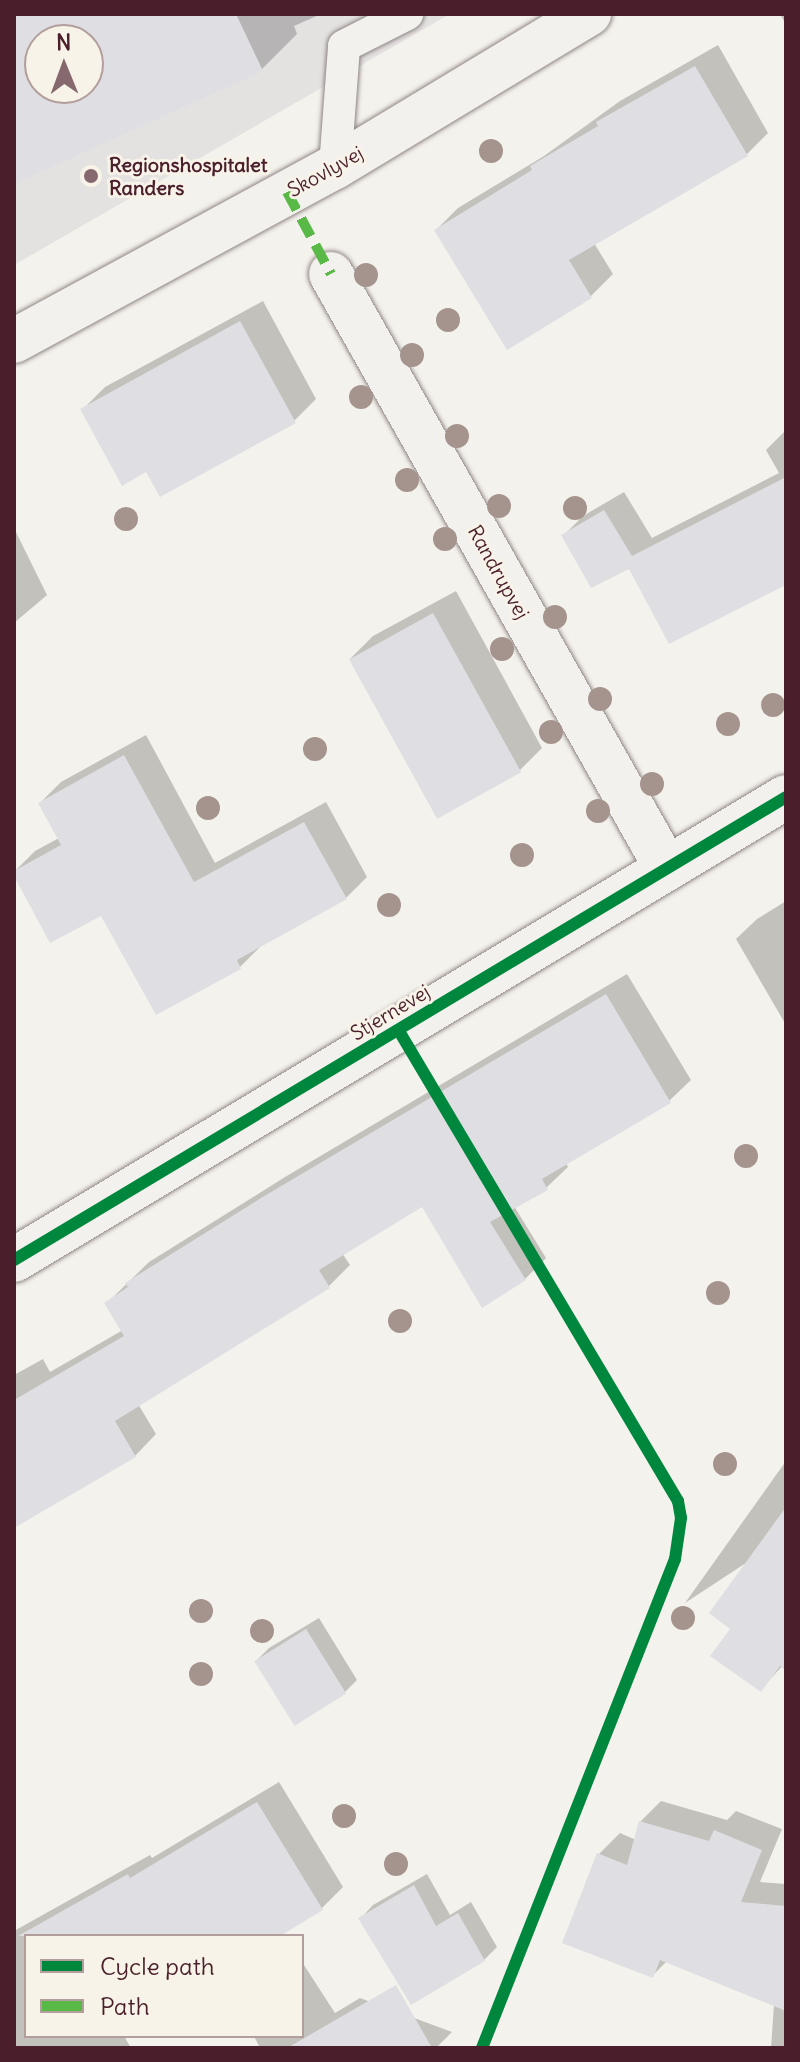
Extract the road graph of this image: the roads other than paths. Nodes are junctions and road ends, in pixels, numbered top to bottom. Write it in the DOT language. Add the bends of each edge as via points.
graph roads {
  1 [pos="407,14"];
  2 [pos="577,16"];
  3 [pos="335,167"];
  4 [pos="331,274"];
  5 [pos="14,341"];
  6 [pos="786,797"];
  7 [pos="667,869"];
  8 [pos="14,1260"];
  1 -- 3 [label="lane" via="344,46"];
  2 -- 3 [label="street, Skovlyvej"];
  3 -- 5 [label="street, Skovlyvej"];
  4 -- 7 [label="street, Randrupvej"];
  6 -- 7 [label="street, Stjernevej"];
  7 -- 8 [label="street, Stjernevej"];
}
